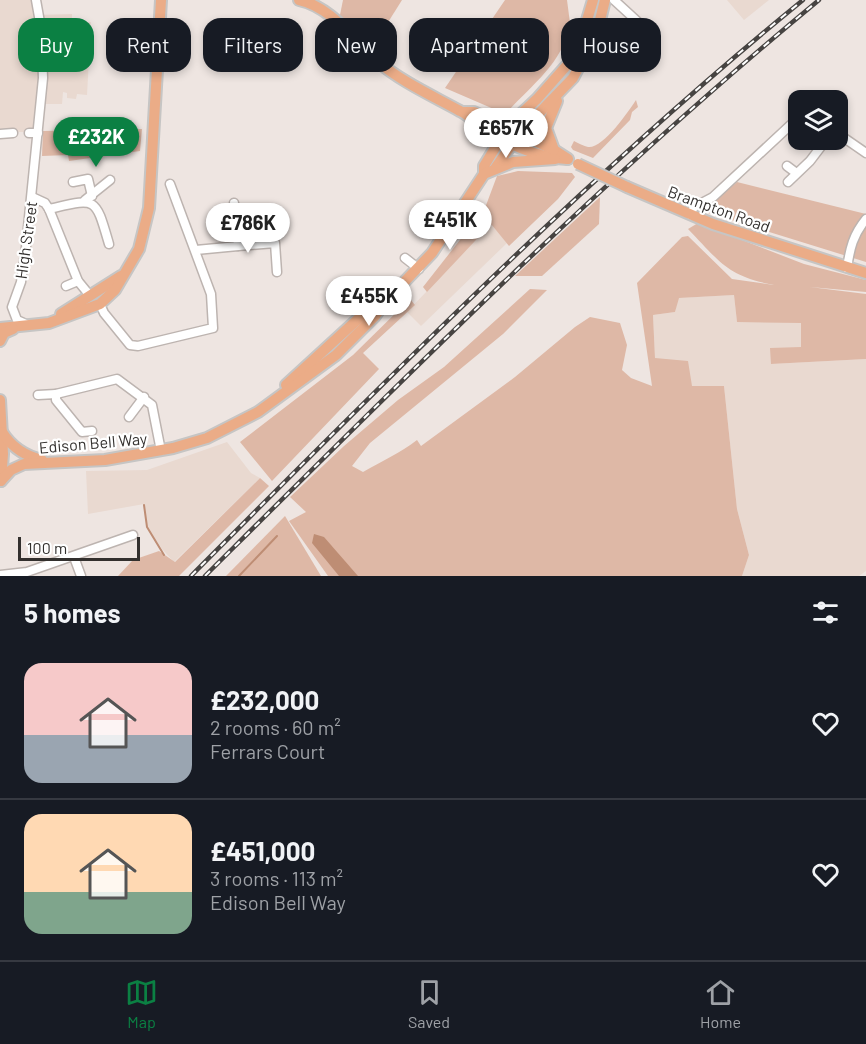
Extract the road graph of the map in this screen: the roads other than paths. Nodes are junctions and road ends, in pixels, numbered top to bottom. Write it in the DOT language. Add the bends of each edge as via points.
graph roads {
  1 [pos="36,0"];
  2 [pos="161,0"];
  3 [pos="167,0"];
  4 [pos="298,0"];
  5 [pos="593,0"];
  6 [pos="605,0"];
  7 [pos="617,2"];
  8 [pos="162,14"];
  9 [pos="634,18"];
  10 [pos="559,94"];
  11 [pos="788,127"];
  12 [pos="13,133"];
  13 [pos="504,133"];
  14 [pos="0,134"];
  15 [pos="515,139"];
  16 [pos="848,141"];
  17 [pos="818,150"];
  18 [pos="866,153"];
  19 [pos="555,154"];
  20 [pos="787,166"];
  21 [pos="495,167"];
  22 [pos="795,172"];
  23 [pos="484,174"];
  24 [pos="110,180"];
  25 [pos="74,182"];
  26 [pos="788,182"];
  27 [pos="170,184"];
  28 [pos="32,197"];
  29 [pos="89,198"];
  30 [pos="234,203"];
  31 [pos="49,209"];
  32 [pos="690,215"];
  33 [pos="866,219"];
  34 [pos="109,244"];
  35 [pos="238,246"];
  36 [pos="196,250"];
  37 [pos="405,258"];
  38 [pos="847,268"];
  39 [pos="419,269"];
  40 [pos="277,272"];
  41 [pos="866,273"];
  42 [pos="124,274"];
  43 [pos="78,281"];
  44 [pos="66,286"];
  45 [pos="87,292"];
  46 [pos="385,302"];
  47 [pos="100,304"];
  48 [pos="32,326"];
  49 [pos="19,327"];
  50 [pos="0,328"];
  51 [pos="341,334"];
  52 [pos="0,340"];
  53 [pos="346,345"];
  54 [pos="56,394"];
  55 [pos="38,395"];
  56 [pos="144,397"];
  57 [pos="0,400"];
  58 [pos="258,412"];
  59 [pos="129,417"];
  60 [pos="92,431"];
  61 [pos="2,432"];
  62 [pos="162,451"];
  63 [pos="50,462"];
  64 [pos="0,484"];
  65 [pos="133,535"];
  66 [pos="74,557"];
  67 [pos="0,575"];
  68 [pos="81,576"];
  1 -- 28 [label="street, High Street" via="43,78 34,133"];
  2 -- 8 [label="main road"];
  3 -- 8 [label="main road"];
  4 -- 13 [label="main road, Brampton Road" via="313,4 337,20 387,69 463,112 474,112"];
  5 -- 13 [label="main road, Edison Bell Way" via="581,40 568,64"];
  6 -- 10 [label="main road" via="597,32 582,64"];
  7 -- 9 [label="street"];
  8 -- 42 [label="main road" via="149,208 139,249"];
  10 -- 15 [label="main road"];
  10 -- 19 [label="main road" via="546,128"];
  11 -- 32 [label="street" via="713,197 694,207"];
  12 -- 14 [label="street"];
  13 -- 15 [label="main road, Brampton Road"];
  13 -- 23 [label="main road, Edison Bell Way" via="484,166"];
  15 -- 19 [label="main road, Brampton Road"];
  15 -- 21 [label="main road"];
  16 -- 18 [label="street"];
  17 -- 22 [label="street"];
  19 -- 21 [label="main road"];
  19 -- 32 [label="main road, Brampton Road, bridge"];
  20 -- 22 [label="street"];
  21 -- 23 [label="main road, Edison Bell Way"];
  22 -- 26 [label="street"];
  23 -- 39 [label="main road, Edison Bell Way"];
  24 -- 29 [label="street"];
  25 -- 29 [label="street" via="88,179"];
  27 -- 36 [label="street"];
  28 -- 31 [label="street" via="45,202"];
  28 -- 48 [label="street, High Street" via="21,282 12,307 17,320"];
  29 -- 31 [label="street"];
  29 -- 34 [label="street" via="99,210"];
  30 -- 35 [label="street"];
  31 -- 43 [label="street"];
  32 -- 38 [label="main road, Brampton Road"];
  33 -- 38 [label="street" via="849,248"];
  35 -- 36 [label="street"];
  35 -- 40 [label="street" via="275,243"];
  36 -- 47 [label="street" via="211,294 213,328 130,345"];
  37 -- 39 [label="street"];
  38 -- 41 [label="main road, Brampton Road"];
  39 -- 46 [label="main road, Edison Bell Way"];
  42 -- 47 [label="main road" via="116,290"];
  42 -- 48 [label="main road" via="80,304"];
  43 -- 44 [label="street"];
  43 -- 45 [label="street"];
  46 -- 51 [label="main road, Edison Bell Way" via="369,309"];
  46 -- 53 [label="main road, Edison Bell Way"];
  47 -- 48 [label="main road" via="68,318"];
  48 -- 49 [label="main road"];
  49 -- 50 [label="main road"];
  49 -- 52 [label="main road" via="4,333"];
  51 -- 53 [label="street"];
  51 -- 58 [label="main road, Edison Bell Way" via="270,396"];
  53 -- 58 [label="main road, Edison Bell Way"];
  54 -- 55 [label="street"];
  54 -- 56 [label="street" via="117,379"];
  54 -- 60 [label="street" via="56,400 82,432"];
  56 -- 59 [label="street"];
  56 -- 62 [label="street" via="152,405"];
  57 -- 61 [label="main road"];
  58 -- 62 [label="main road, Edison Bell Way" via="207,438"];
  61 -- 63 [label="main road" via="25,455"];
  61 -- 64 [label="main road"];
  62 -- 63 [label="main road, Edison Bell Way" via="105,460"];
  63 -- 64 [label="main road, Edison Bell Way" via="19,465"];
  65 -- 66 [label="street"];
  66 -- 67 [label="street" via="27,572"];
  66 -- 68 [label="street"];
}
